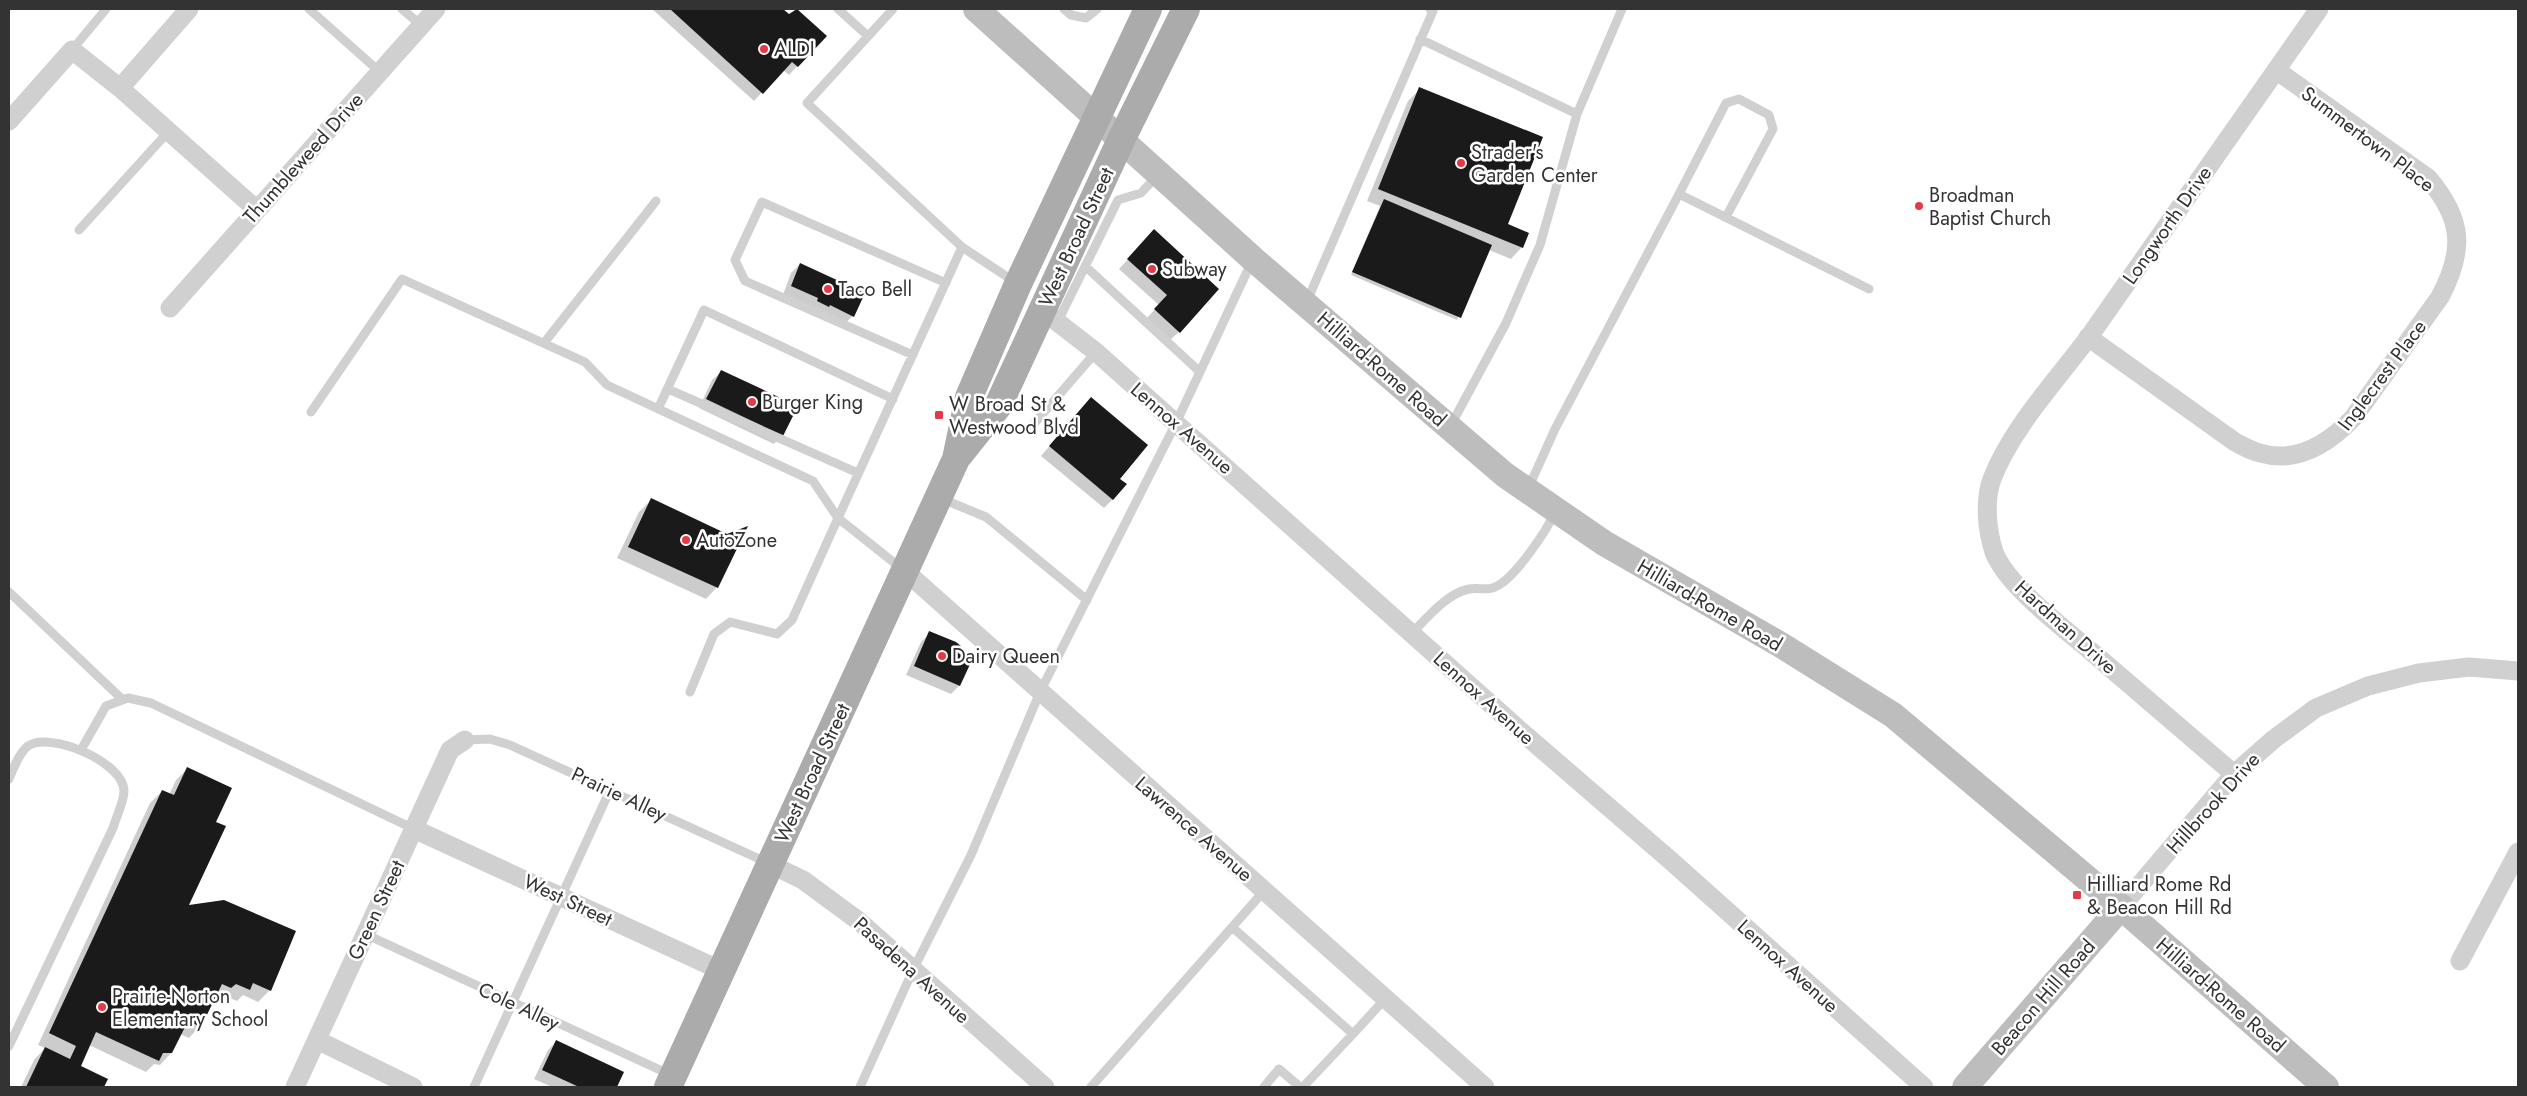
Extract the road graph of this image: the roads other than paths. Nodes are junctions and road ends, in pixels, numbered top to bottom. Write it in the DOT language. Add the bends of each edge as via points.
graph roads {
  1 [pos="106,9"];
  2 [pos="189,9"];
  3 [pos="309,9"];
  4 [pos="402,9"];
  5 [pos="436,9"];
  6 [pos="838,9"];
  7 [pos="893,9"];
  8 [pos="976,9"];
  9 [pos="1064,9"];
  10 [pos="1097,9"];
  11 [pos="1148,9"];
  12 [pos="1186,9"];
  13 [pos="1430,9"];
  14 [pos="1622,9"];
  15 [pos="2319,9"];
  16 [pos="421,25"];
  17 [pos="868,36"];
  18 [pos="1420,39"];
  19 [pos="72,50"];
  20 [pos="2276,70"];
  21 [pos="380,72"];
  22 [pos="120,88"];
  23 [pos="1577,114"];
  24 [pos="1097,120"];
  25 [pos="9,121"];
  26 [pos="169,131"];
  27 [pos="1121,140"];
  28 [pos="1158,174"];
  29 [pos="1679,194"];
  30 [pos="656,201"];
  31 [pos="258,210"];
  32 [pos="2452,214"];
  33 [pos="1726,217"];
  34 [pos="79,230"];
  35 [pos="962,247"];
  36 [pos="1254,259"];
  37 [pos="1085,266"];
  38 [pos="946,283"];
  39 [pos="1018,284"];
  40 [pos="1869,289"];
  41 [pos="1306,304"];
  42 [pos="170,308"];
  43 [pos="1050,316"];
  44 [pos="2088,337"];
  45 [pos="544,343"];
  46 [pos="1096,352"];
  47 [pos="913,355"];
  48 [pos="1200,372"];
  49 [pos="668,389"];
  50 [pos="893,399"];
  51 [pos="658,409"];
  52 [pos="311,412"];
  53 [pos="1176,423"];
  54 [pos="1032,426"];
  55 [pos="1450,428"];
  56 [pos="2013,440"];
  57 [pos="956,458"];
  58 [pos="858,474"];
  59 [pos="1528,491"];
  60 [pos="938,497"];
  61 [pos="1556,510"];
  62 [pos="838,518"];
  63 [pos="905,571"];
  64 [pos="9,592"];
  65 [pos="1087,600"];
  66 [pos="1412,634"];
  67 [pos="2518,671"];
  68 [pos="690,692"];
  69 [pos="1040,692"];
  70 [pos="122,700"];
  71 [pos="465,740"];
  72 [pos="81,750"];
  73 [pos="2234,774"];
  74 [pos="9,780"];
  75 [pos="610,790"];
  76 [pos="414,829"];
  77 [pos="2518,852"];
  78 [pos="770,864"];
  79 [pos="1264,891"];
  80 [pos="562,898"];
  81 [pos="2121,907"];
  82 [pos="1232,927"];
  83 [pos="365,934"];
  84 [pos="2460,960"];
  85 [pos="722,970"];
  86 [pos="913,970"];
  87 [pos="1385,999"];
  88 [pos="512,1003"];
  89 [pos="1353,1034"];
  90 [pos="318,1040"];
  91 [pos="9,1046"];
  92 [pos="671,1082"];
  93 [pos="295,1087"];
  94 [pos="413,1087"];
  95 [pos="474,1087"];
  96 [pos="860,1087"];
  97 [pos="1045,1087"];
  98 [pos="1091,1087"];
  99 [pos="1264,1087"];
  100 [pos="1301,1087"];
  101 [pos="1485,1087"];
  102 [pos="1924,1087"];
  103 [pos="1965,1087"];
  104 [pos="2326,1087"];
  1 -- 19 [label="lane"];
  2 -- 22 [label="street"];
  3 -- 21 [label="lane"];
  4 -- 16 [label="lane"];
  5 -- 16 [label="street, Thumbleweed Drive"];
  6 -- 17 [label="lane"];
  7 -- 17 [label="lane"];
  8 -- 24 [label="main road, Hilliard-Rome Road"];
  9 -- 10 [label="lane" via="1070,15 1086,18"];
  11 -- 24 [label="main road, West Broad Street"];
  12 -- 27 [label="main road, West Broad Street"];
  13 -- 18 [label="lane" via="1432,11"];
  14 -- 23 [label="lane"];
  15 -- 20 [label="street, Longworth Drive"];
  16 -- 21 [label="street, Thumbleweed Drive"];
  17 -- 35 [label="lane" via="807,103"];
  18 -- 23 [label="lane"];
  18 -- 41 [label="lane"];
  19 -- 22 [label="street"];
  19 -- 25 [label="street"];
  20 -- 32 [label="street, Summertown Place" via="2428,178"];
  20 -- 44 [label="street, Longworth Drive"];
  21 -- 31 [label="street, Thumbleweed Drive"];
  22 -- 26 [label="street"];
  23 -- 55 [label="lane" via="1540,245 1506,324"];
  24 -- 27 [label="main road, Hilliard-Rome Road"];
  24 -- 39 [label="main road, West Broad Street"];
  26 -- 31 [label="street"];
  26 -- 34 [label="lane"];
  27 -- 28 [label="main road, Hilliard-Rome Road"];
  27 -- 43 [label="main road, West Broad Street"];
  28 -- 36 [label="main road, Hilliard-Rome Road"];
  28 -- 37 [label="lane" via="1141,192 1118,200"];
  29 -- 33 [label="lane"];
  29 -- 33 [label="lane" via="1726,103 1739,99 1769,115 1773,129"];
  29 -- 59 [label="lane" via="1555,429"];
  30 -- 45 [label="lane"];
  31 -- 42 [label="street, Thumbleweed Drive"];
  32 -- 44 [label="street, Inglecrest Place" via="2457,257 2440,297 2353,418 2319,447 2300,454 2260,453 2235,442"];
  33 -- 40 [label="lane"];
  35 -- 38 [label="lane"];
  35 -- 39 [label="lane"];
  36 -- 41 [label="main road, Hilliard-Rome Road"];
  36 -- 48 [label="lane"];
  37 -- 43 [label="lane"];
  37 -- 48 [label="lane"];
  38 -- 47 [label="lane"];
  38 -- 47 [label="lane" via="762,202 735,260 745,281"];
  39 -- 57 [label="main road, West Broad Street" via="968,397"];
  41 -- 55 [label="main road, Hilliard-Rome Road"];
  43 -- 46 [label="street, Lennox Avenue"];
  43 -- 57 [label="main road, West Broad Street" via="998,406"];
  44 -- 56 [label="street, Longworth Drive"];
  45 -- 51 [label="lane" via="585,362 607,385"];
  45 -- 52 [label="lane" via="402,280"];
  46 -- 53 [label="street, Lennox Avenue"];
  46 -- 54 [label="lane"];
  47 -- 50 [label="lane"];
  48 -- 53 [label="lane"];
  49 -- 50 [label="lane" via="704,310"];
  49 -- 51 [label="lane"];
  49 -- 58 [label="lane"];
  50 -- 58 [label="lane"];
  51 -- 62 [label="lane" via="814,481"];
  53 -- 65 [label="lane"];
  53 -- 66 [label="street, Lennox Avenue"];
  55 -- 59 [label="main road, Hilliard-Rome Road"];
  56 -- 73 [label="street, Hardman Drive" via="1991,483 1987,505 1995,553 2006,573 2038,605"];
  57 -- 60 [label="main road, West Broad Street"];
  58 -- 62 [label="lane"];
  59 -- 61 [label="main road, Hilliard-Rome Road"];
  60 -- 63 [label="main road, West Broad Street"];
  60 -- 65 [label="lane" via="986,517"];
  61 -- 66 [label="lane" via="1533,548 1500,584 1488,590 1470,588 1458,593 1444,602"];
  61 -- 81 [label="main road, Hilliard-Rome Road" via="1604,544 1781,645 1893,715"];
  62 -- 63 [label="lane"];
  62 -- 68 [label="lane" via="792,620 777,634 730,622 714,634"];
  63 -- 69 [label="street, Lawrence Avenue"];
  63 -- 78 [label="main road, West Broad Street"];
  64 -- 70 [label="lane"];
  65 -- 69 [label="lane"];
  66 -- 102 [label="street, Lennox Avenue"];
  67 -- 73 [label="street, Hillbrook Drive" via="2469,667 2419,673 2368,686 2316,708"];
  69 -- 79 [label="street, Lawrence Avenue"];
  69 -- 86 [label="lane" via="971,856"];
  70 -- 72 [label="lane" via="106,706"];
  70 -- 76 [label="lane" via="128,698 151,703"];
  71 -- 75 [label="lane, Prairie Alley" via="490,739 510,745"];
  71 -- 76 [label="street, Green Street" via="450,750"];
  72 -- 74 [label="lane" via="41,741 28,746"];
  72 -- 91 [label="lane" via="110,767 120,779 124,791 113,828"];
  73 -- 81 [label="street, Hillbrook Drive"];
  75 -- 78 [label="lane, Prairie Alley"];
  75 -- 80 [label="lane"];
  76 -- 80 [label="street, West Street"];
  76 -- 83 [label="street, Green Street"];
  77 -- 84 [label="street"];
  78 -- 85 [label="main road, West Broad Street"];
  78 -- 86 [label="street, Pasadena Avenue" via="803,880 860,922"];
  79 -- 82 [label="lane"];
  79 -- 87 [label="street, Lawrence Avenue"];
  80 -- 85 [label="street, West Street"];
  80 -- 88 [label="lane"];
  81 -- 103 [label="main road, Beacon Hill Road"];
  81 -- 104 [label="main road, Hilliard-Rome Road"];
  82 -- 89 [label="lane"];
  82 -- 98 [label="lane"];
  83 -- 88 [label="lane, Cole Alley"];
  83 -- 90 [label="street, Green Street"];
  85 -- 92 [label="main road, West Broad Street"];
  86 -- 96 [label="lane"];
  86 -- 97 [label="street, Pasadena Avenue"];
  87 -- 89 [label="lane"];
  87 -- 101 [label="street, Lawrence Avenue"];
  88 -- 92 [label="lane, Cole Alley"];
  88 -- 95 [label="lane"];
  89 -- 100 [label="lane"];
  90 -- 93 [label="street, Green Street"];
  90 -- 94 [label="street"];
  99 -- 100 [label="lane" via="1280,1069"];
}
